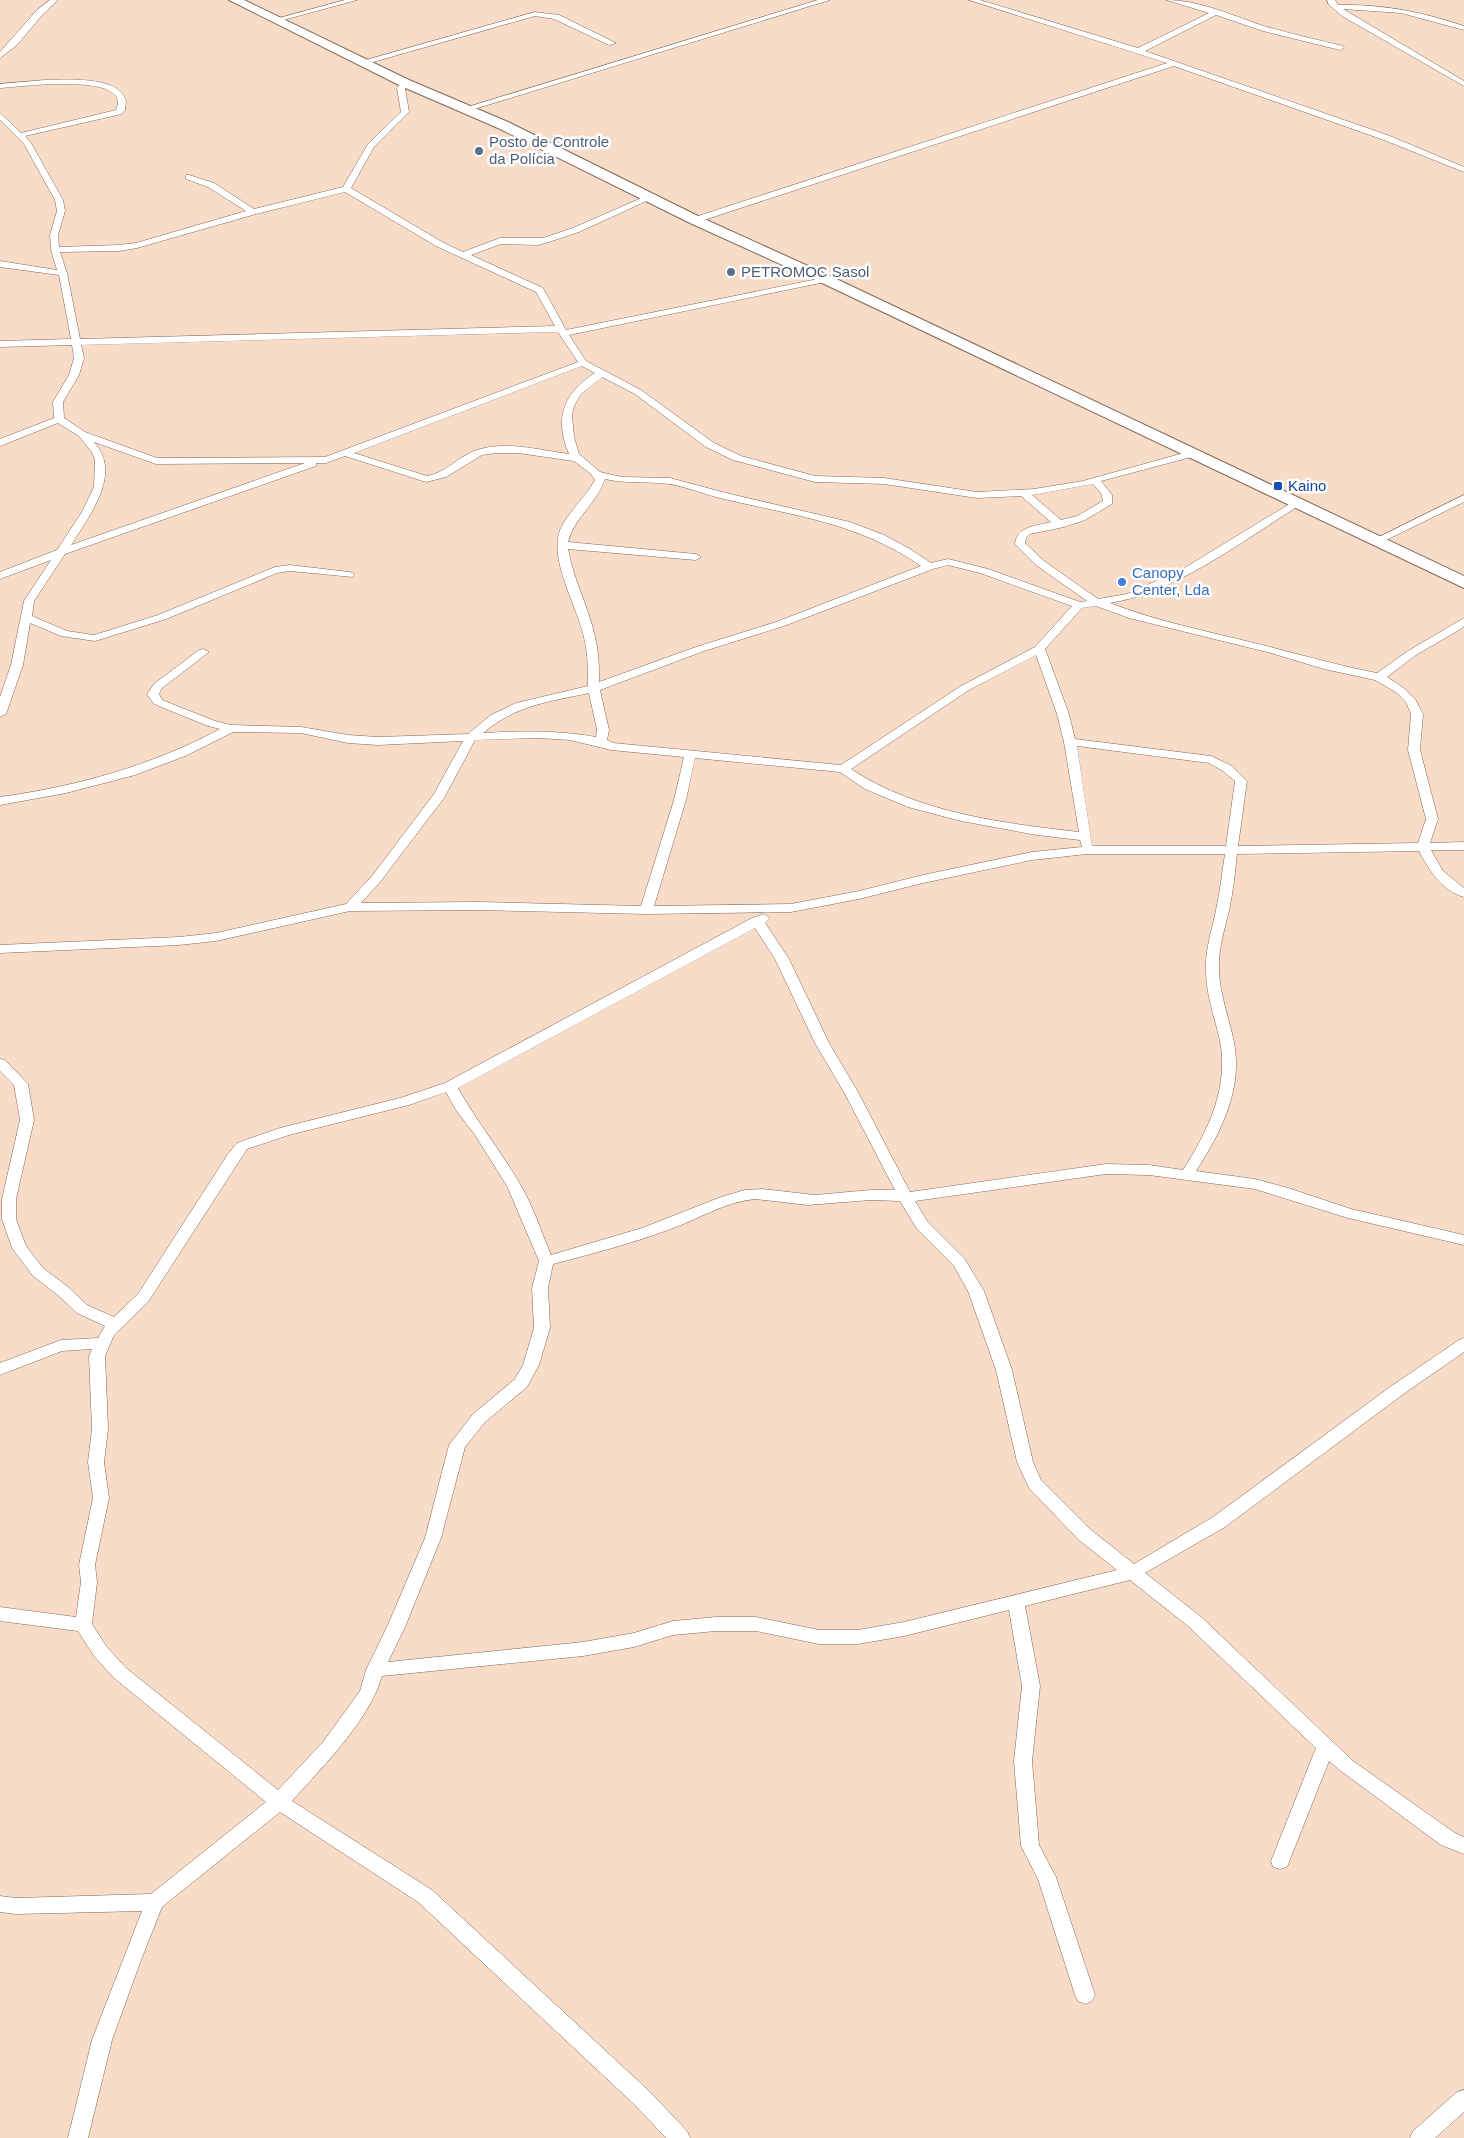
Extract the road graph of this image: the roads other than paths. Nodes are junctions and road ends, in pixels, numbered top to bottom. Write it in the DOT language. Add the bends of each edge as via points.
graph roads {
  1 [pos="54,0"];
  2 [pos="235,0"];
  3 [pos="353,0"];
  4 [pos="826,0"];
  5 [pos="973,0"];
  6 [pos="1170,0"];
  7 [pos="1333,3"];
  8 [pos="1214,13"];
  9 [pos="276,20"];
  10 [pos="1464,28"];
  11 [pos="612,43"];
  12 [pos="1340,48"];
  13 [pos="1139,51"];
  14 [pos="0,58"];
  15 [pos="363,62"];
  16 [pos="1172,64"];
  17 [pos="405,83"];
  18 [pos="1464,84"];
  19 [pos="0,86"];
  20 [pos="465,109"];
  21 [pos="0,115"];
  22 [pos="21,135"];
  23 [pos="1464,170"];
  24 [pos="189,177"];
  25 [pos="346,189"];
  26 [pos="649,198"];
  27 [pos="253,212"];
  28 [pos="695,220"];
  29 [pos="55,250"];
  30 [pos="463,254"];
  31 [pos="0,264"];
  32 [pos="63,273"];
  33 [pos="825,280"];
  34 [pos="562,331"];
  35 [pos="77,342"];
  36 [pos="0,344"];
  37 [pos="583,363"];
  38 [pos="602,373"];
  39 [pos="59,419"];
  40 [pos="82,434"];
  41 [pos="0,443"];
  42 [pos="345,452"];
  43 [pos="1191,454"];
  44 [pos="576,458"];
  45 [pos="326,460"];
  46 [pos="598,475"];
  47 [pos="1094,480"];
  48 [pos="1024,493"];
  49 [pos="1464,498"];
  50 [pos="1296,503"];
  51 [pos="1060,525"];
  52 [pos="1376,541"];
  53 [pos="562,545"];
  54 [pos="61,552"];
  55 [pos="696,557"];
  56 [pos="929,567"];
  57 [pos="349,575"];
  58 [pos="0,576"];
  59 [pos="1464,583"];
  60 [pos="1096,602"];
  61 [pos="1079,604"];
  62 [pos="27,618"];
  63 [pos="1464,621"];
  64 [pos="1039,648"];
  65 [pos="203,652"];
  66 [pos="1379,678"];
  67 [pos="594,688"];
  68 [pos="0,714"];
  69 [pos="231,728"];
  70 [pos="470,737"];
  71 [pos="601,742"];
  72 [pos="1070,742"];
  73 [pos="690,755"];
  74 [pos="843,769"];
  75 [pos="0,801"];
  76 [pos="1086,837"];
  77 [pos="1423,846"];
  78 [pos="1464,846"];
  79 [pos="1087,850"];
  80 [pos="1231,850"];
  81 [pos="1464,893"];
  82 [pos="350,907"];
  83 [pos="791,908"];
  84 [pos="646,910"];
  85 [pos="757,921"];
  86 [pos="0,949"];
  87 [pos="0,1063"];
  88 [pos="450,1086"];
  89 [pos="1187,1175"];
  90 [pos="906,1197"];
  91 [pos="1464,1240"];
  92 [pos="546,1262"];
  93 [pos="116,1325"];
  94 [pos="102,1342"];
  95 [pos="1464,1344"];
  96 [pos="0,1370"];
  97 [pos="1132,1573"];
  98 [pos="1016,1600"];
  99 [pos="0,1614"];
  100 [pos="83,1625"];
  101 [pos="375,1670"];
  102 [pos="1326,1747"];
  103 [pos="279,1802"];
  104 [pos="1464,1846"];
  105 [pos="1280,1861"];
  106 [pos="155,1902"];
  107 [pos="0,1904"];
  108 [pos="1085,1994"];
  109 [pos="1464,2099"];
  110 [pos="78,2138"];
  111 [pos="680,2138"];
  112 [pos="1420,2138"];
  1 -- 14 [label="street"];
  2 -- 9 [label="main road"];
  3 -- 9 [label="street"];
  4 -- 20 [label="street"];
  5 -- 13 [label="street"];
  6 -- 8 [label="street"];
  7 -- 10 [label="street" via="1396,10"];
  7 -- 18 [label="street"];
  8 -- 12 [label="street"];
  8 -- 13 [label="street"];
  9 -- 15 [label="main road"];
  11 -- 15 [label="street" via="556,17 535,14"];
  13 -- 16 [label="street"];
  15 -- 17 [label="main road"];
  16 -- 23 [label="street" via="1369,132"];
  16 -- 28 [label="street"];
  17 -- 20 [label="main road"];
  17 -- 25 [label="street" via="401,88 405,112 377,138 357,165"];
  19 -- 22 [label="street" via="88,82 106,86 122,98 122,110 119,112"];
  20 -- 26 [label="main road"];
  21 -- 22 [label="street"];
  22 -- 29 [label="street" via="59,200"];
  24 -- 27 [label="street" via="211,185"];
  25 -- 27 [label="street"];
  25 -- 30 [label="street" via="427,238"];
  26 -- 28 [label="main road"];
  26 -- 30 [label="street" via="546,240 500,241"];
  27 -- 29 [label="street" via="137,245"];
  28 -- 33 [label="main road"];
  29 -- 32 [label="street"];
  30 -- 34 [label="street" via="540,290"];
  31 -- 32 [label="street"];
  32 -- 35 [label="street"];
  33 -- 34 [label="street"];
  33 -- 43 [label="main road"];
  34 -- 35 [label="street"];
  34 -- 37 [label="street"];
  35 -- 36 [label="street"];
  35 -- 39 [label="street" via="79,358 74,375 58,402"];
  37 -- 38 [label="street"];
  37 -- 42 [label="street"];
  38 -- 44 [label="street" via="589,381 568,404 568,430"];
  38 -- 48 [label="street" via="638,392 710,445 737,458 785,472 831,481 884,481 977,495"];
  39 -- 40 [label="street"];
  39 -- 41 [label="street"];
  40 -- 45 [label="street" via="146,459 163,462"];
  40 -- 54 [label="street" via="100,459 99,487"];
  42 -- 44 [label="street" via="426,479 436,478 486,451 501,449"];
  42 -- 45 [label="street"];
  43 -- 47 [label="street"];
  43 -- 50 [label="main road"];
  44 -- 46 [label="street"];
  45 -- 54 [label="street"];
  46 -- 53 [label="street" via="600,480 596,488 566,529"];
  46 -- 56 [label="street" via="622,480 670,481 846,524 889,542"];
  47 -- 48 [label="street"];
  47 -- 51 [label="street" via="1105,490 1108,502 1081,518"];
  48 -- 51 [label="street"];
  49 -- 52 [label="street"];
  50 -- 52 [label="main road"];
  50 -- 60 [label="street" via="1184,572 1130,597"];
  51 -- 60 [label="street" via="1026,532 1020,544 1040,563"];
  52 -- 59 [label="main road"];
  53 -- 55 [label="street"];
  53 -- 67 [label="street" via="566,572 581,608 592,648"];
  54 -- 58 [label="street"];
  54 -- 62 [label="street" via="29,601"];
  56 -- 61 [label="street" via="948,562"];
  56 -- 67 [label="street" via="780,624"];
  57 -- 62 [label="street" via="290,568 275,570 162,616 95,638 65,634"];
  60 -- 61 [label="street"];
  60 -- 66 [label="street" via="1133,616"];
  61 -- 64 [label="street"];
  62 -- 68 [label="street" via="17,665"];
  63 -- 66 [label="street"];
  64 -- 72 [label="street"];
  64 -- 74 [label="street" via="965,688"];
  65 -- 69 [label="street" via="153,694 158,702 176,710"];
  66 -- 77 [label="street" via="1401,691 1414,706 1414,750 1432,818"];
  67 -- 70 [label="street" via="520,705 495,717"];
  67 -- 71 [label="street" via="603,730"];
  69 -- 70 [label="street" via="301,730 378,741"];
  69 -- 75 [label="street" via="175,757 108,780 52,794"];
  70 -- 71 [label="street" via="538,734"];
  70 -- 82 [label="street" via="440,796"];
  71 -- 73 [label="street" via="611,746"];
  72 -- 76 [label="street"];
  72 -- 80 [label="street" via="1223,764 1241,781"];
  73 -- 74 [label="street"];
  73 -- 84 [label="street" via="680,800"];
  74 -- 76 [label="street" via="869,786 912,804 980,820"];
  76 -- 79 [label="street"];
  77 -- 78 [label="street"];
  77 -- 80 [label="street"];
  77 -- 81 [label="street" via="1437,874"];
  79 -- 80 [label="street"];
  79 -- 83 [label="street" via="1032,856"];
  80 -- 89 [label="street" via="1212,976 1229,1054 1230,1075 1223,1104 1205,1147"];
  82 -- 84 [label="street"];
  82 -- 86 [label="street" via="248,931 197,939"];
  83 -- 84 [label="street"];
  83 -- 85 [label="street"];
  85 -- 88 [label="street"];
  85 -- 90 [label="street" via="782,959 822,1043"];
  87 -- 93 [label="street" via="21,1084 27,1120 9,1199 9,1219 19,1248 38,1272 82,1309"];
  88 -- 92 [label="street" via="514,1186"];
  88 -- 93 [label="street" via="404,1102 285,1131 242,1146 143,1298"];
  89 -- 90 [label="street" via="1130,1168 1106,1169"];
  89 -- 91 [label="street" via="1283,1190 1357,1215"];
  90 -- 92 [label="street" via="886,1193 816,1200 755,1194 736,1197 679,1221"];
  90 -- 97 [label="street" via="922,1225 959,1262 976,1291 1004,1370 1025,1462 1035,1484 1085,1535"];
  92 -- 101 [label="street" via="540,1288 542,1328 531,1365 521,1383 478,1418 457,1445 433,1538"];
  93 -- 94 [label="street"];
  94 -- 96 [label="street" via="61,1346"];
  94 -- 100 [label="street" via="97,1356 100,1429 96,1462 101,1498 87,1565 89,1582"];
  95 -- 97 [label="street" via="1219,1522"];
  97 -- 98 [label="street"];
  97 -- 102 [label="street" via="1194,1621"];
  98 -- 101 [label="street" via="858,1638 819,1637 756,1624 716,1624 673,1628 634,1640 583,1649"];
  98 -- 108 [label="street" via="1031,1686 1023,1761 1030,1846 1047,1877"];
  99 -- 100 [label="street"];
  100 -- 103 [label="street" via="103,1658 123,1677"];
  101 -- 103 [label="street" via="368,1694 334,1740"];
  102 -- 104 [label="street" via="1347,1766 1448,1839"];
  102 -- 105 [label="street"];
  103 -- 106 [label="street"];
  103 -- 111 [label="street" via="425,1896 643,2099"];
  106 -- 107 [label="street"];
  106 -- 110 [label="street" via="102,2040"];
  109 -- 112 [label="street"];
}
